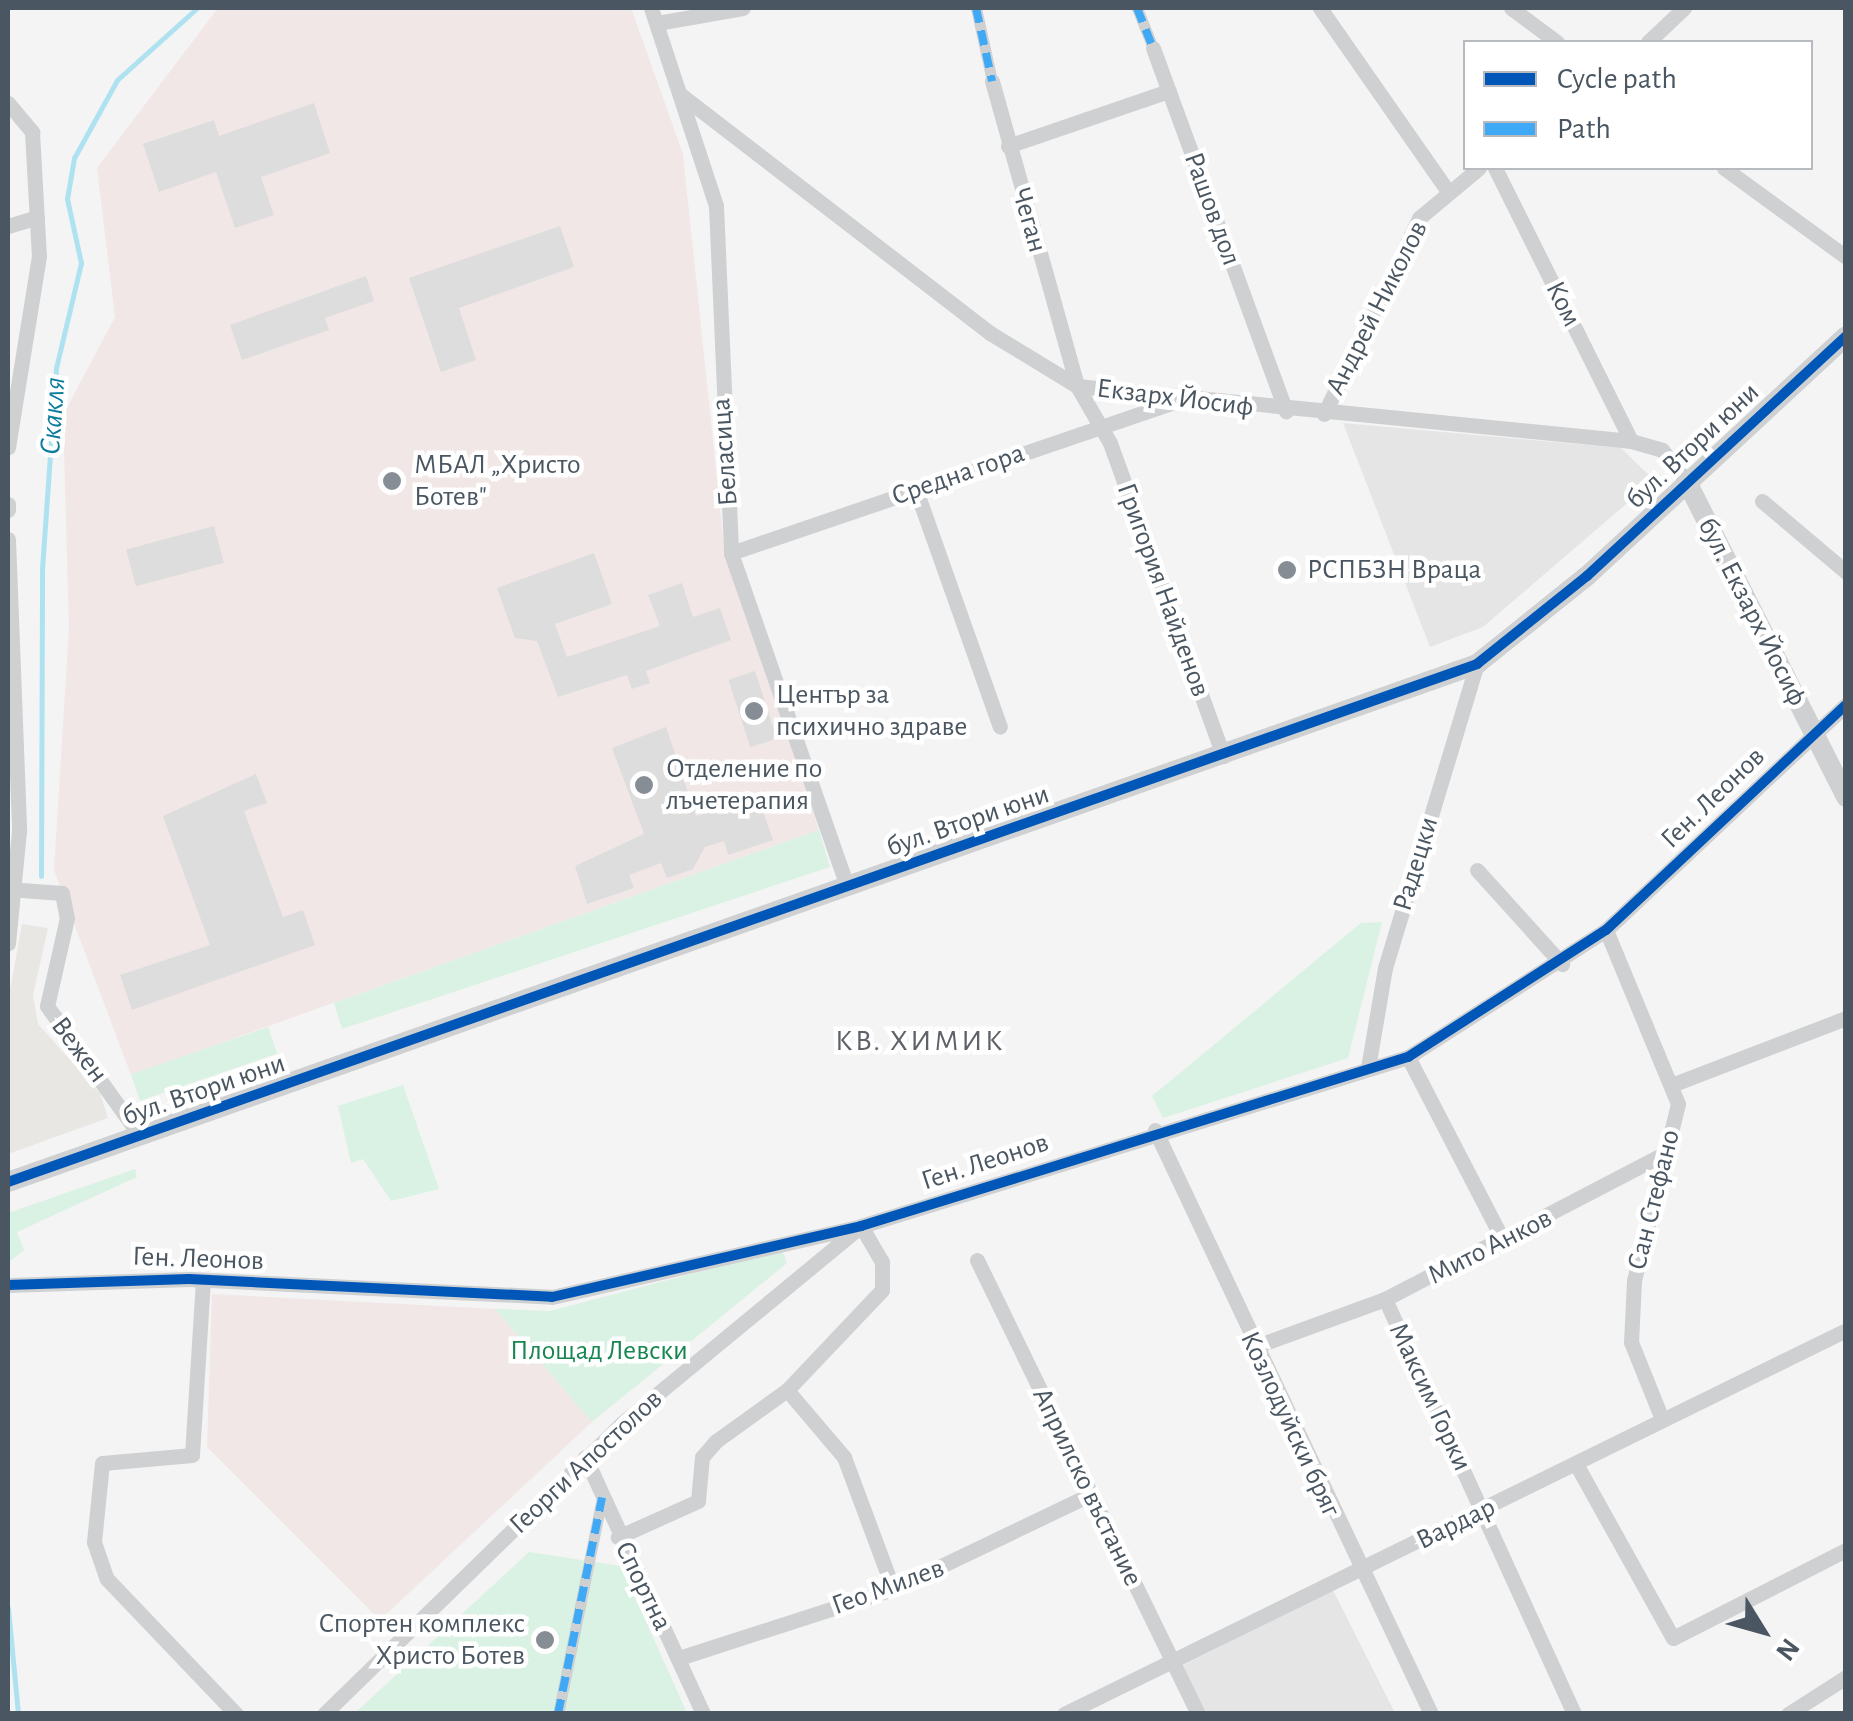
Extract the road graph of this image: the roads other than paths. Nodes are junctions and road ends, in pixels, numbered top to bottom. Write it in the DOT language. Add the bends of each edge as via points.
graph roads {
  1 [pos="744,8"];
  2 [pos="976,8"];
  3 [pos="1137,8"];
  4 [pos="1320,8"];
  5 [pos="1510,8"];
  6 [pos="1684,8"];
  7 [pos="654,16"];
  8 [pos="1553,40"];
  9 [pos="1650,40"];
  10 [pos="1153,48"];
  11 [pos="992,80"];
  12 [pos="1169,91"];
  13 [pos="680,95"];
  14 [pos="8,103"];
  15 [pos="1008,146"];
  16 [pos="1475,170"];
  17 [pos="1496,170"];
  18 [pos="1727,170"];
  19 [pos="1445,187"];
  20 [pos="37,216"];
  21 [pos="8,226"];
  22 [pos="1846,257"];
  23 [pos="1846,336"];
  24 [pos="1077,386"];
  25 [pos="1184,398"];
  26 [pos="1286,410"];
  27 [pos="1324,414"];
  28 [pos="1096,428"];
  29 [pos="1631,441"];
  30 [pos="8,448"];
  31 [pos="1686,480"];
  32 [pos="916,490"];
  33 [pos="1762,501"];
  34 [pos="8,539"];
  35 [pos="731,552"];
  36 [pos="1846,572"];
  37 [pos="1476,664"];
  38 [pos="1846,705"];
  39 [pos="1000,727"];
  40 [pos="1812,732"];
  41 [pos="1223,756"];
  42 [pos="1846,797"];
  43 [pos="1477,870"];
  44 [pos="847,888"];
  45 [pos="12,889"];
  46 [pos="1606,930"];
  47 [pos="8,943"];
  48 [pos="1562,964"];
  49 [pos="1846,1018"];
  50 [pos="1408,1058"];
  51 [pos="1368,1068"];
  52 [pos="1674,1084"];
  53 [pos="1155,1130"];
  54 [pos="140,1136"];
  55 [pos="1664,1154"];
  56 [pos="8,1182"];
  57 [pos="861,1226"];
  58 [pos="1504,1242"];
  59 [pos="977,1260"];
  60 [pos="203,1280"];
  61 [pos="8,1284"];
  62 [pos="1385,1299"];
  63 [pos="1846,1330"];
  64 [pos="1254,1346"];
  65 [pos="788,1390"];
  66 [pos="1662,1419"];
  67 [pos="586,1457"];
  68 [pos="1576,1464"];
  69 [pos="1090,1496"];
  70 [pos="602,1497"];
  71 [pos="1482,1512"];
  72 [pos="618,1537"];
  73 [pos="1846,1550"];
  74 [pos="1358,1571"];
  75 [pos="893,1588"];
  76 [pos="678,1658"];
  77 [pos="1173,1662"];
  78 [pos="1846,1677"];
  79 [pos="236,1714"];
  80 [pos="324,1714"];
  81 [pos="558,1714"];
  82 [pos="703,1714"];
  83 [pos="1064,1714"];
  84 [pos="1198,1714"];
  85 [pos="1431,1714"];
  86 [pos="1574,1714"];
  87 [pos="1788,1714"];
  1 -- 7 [label="street"];
  2 -- 11 [label="street, Чеган"];
  3 -- 10 [label="street, Рашов дол"];
  4 -- 19 [label="street"];
  5 -- 8 [label="street"];
  6 -- 9 [label="street"];
  7 -- 13 [label="street, Беласица"];
  10 -- 12 [label="street, Рашов дол"];
  11 -- 15 [label="street, Чеган"];
  12 -- 15 [label="street"];
  12 -- 26 [label="street, Рашов дол"];
  13 -- 24 [label="street, Екзарх Йосиф" via="990,333"];
  13 -- 35 [label="street, Беласица" via="716,206"];
  14 -- 20 [label="street" via="32,132"];
  15 -- 24 [label="street, Чеган"];
  16 -- 19 [label="street, Андрей Николов"];
  17 -- 29 [label="street, Ком"];
  18 -- 22 [label="street"];
  19 -- 27 [label="street, Андрей Николов" via="1419,218"];
  20 -- 21 [label="street"];
  20 -- 30 [label="street" via="33,308"];
  23 -- 31 [label="street, бул. Втори юни"];
  24 -- 25 [label="street, Екзарх Йосиф"];
  24 -- 28 [label="street, Чеган"];
  25 -- 26 [label="street, Екзарх Йосиф"];
  25 -- 28 [label="street, Средна гора"];
  26 -- 27 [label="street, Екзарх Йосиф"];
  27 -- 29 [label="street, Екзарх Йосиф"];
  28 -- 32 [label="street, Средна гора"];
  28 -- 41 [label="street, Григория Найденов" via="1110,443"];
  29 -- 31 [label="street, Екзарх Йосиф" via="1662,450"];
  31 -- 37 [label="street, бул. Втори юни" via="1534,623"];
  31 -- 40 [label="street, бул. Екзарх Йосиф"];
  32 -- 35 [label="street, Средна гора"];
  32 -- 39 [label="street"];
  33 -- 36 [label="street"];
  34 -- 45 [label="street"];
  35 -- 44 [label="street, Беласица"];
  37 -- 41 [label="street, бул. Втори юни"];
  37 -- 51 [label="street, Радецки" via="1385,968"];
  38 -- 40 [label="street, Ген. Леонов"];
  40 -- 42 [label="street, бул. Екзарх Йосиф"];
  40 -- 46 [label="street, Ген. Леонов"];
  41 -- 44 [label="street, бул. Втори юни"];
  43 -- 48 [label="street"];
  44 -- 54 [label="street, бул. Втори юни"];
  45 -- 47 [label="street"];
  45 -- 54 [label="street, Вежен" via="62,893 67,918 47,1006"];
  46 -- 48 [label="street, Ген. Леонов"];
  46 -- 52 [label="street"];
  48 -- 50 [label="street, Ген. Леонов"];
  49 -- 52 [label="street"];
  50 -- 51 [label="street, Ген. Леонов"];
  50 -- 58 [label="street"];
  51 -- 53 [label="street, Ген. Леонов"];
  52 -- 55 [label="street, Сан Стефано"];
  53 -- 57 [label="street, Ген. Леонов"];
  53 -- 64 [label="street, Козлодуйски бряг"];
  54 -- 56 [label="street, бул. Втори юни"];
  55 -- 58 [label="street, Мито Анков"];
  55 -- 66 [label="street, Сан Стефано" via="1634,1281 1631,1342"];
  57 -- 60 [label="street, Ген. Леонов" via="552,1297"];
  57 -- 65 [label="street" via="882,1262 882,1290"];
  57 -- 67 [label="street, Георги Апостолов"];
  58 -- 62 [label="street, Мито Анков"];
  59 -- 69 [label="street, Априлско въстание"];
  60 -- 61 [label="street, Ген. Леонов"];
  60 -- 79 [label="street" via="192,1456 102,1463 94,1542 107,1579"];
  62 -- 64 [label="street, Мито Анков"];
  62 -- 71 [label="street, Максим Горки"];
  63 -- 66 [label="street, Вардар"];
  64 -- 74 [label="street, Козлодуйски бряг"];
  65 -- 72 [label="street" via="702,1458 698,1501"];
  65 -- 75 [label="street" via="844,1456"];
  66 -- 68 [label="street, Вардар"];
  67 -- 70 [label="street, Спортна"];
  67 -- 80 [label="street, Георги Апостолов"];
  68 -- 71 [label="street, Вардар"];
  68 -- 73 [label="street" via="1673,1638"];
  69 -- 75 [label="street, Гео Милев"];
  69 -- 77 [label="street, Априлско въстание"];
  70 -- 72 [label="street, Спортна"];
  70 -- 81 [label="street"];
  71 -- 74 [label="street, Вардар"];
  71 -- 86 [label="street, Максим Горки"];
  72 -- 76 [label="street, Спортна"];
  74 -- 77 [label="street, Вардар"];
  74 -- 85 [label="street, Козлодуйски бряг"];
  75 -- 76 [label="street, Гео Милев"];
  76 -- 82 [label="street, Спортна"];
  77 -- 83 [label="street, Вардар"];
  77 -- 84 [label="street, Априлско въстание"];
  78 -- 87 [label="street"];
}
